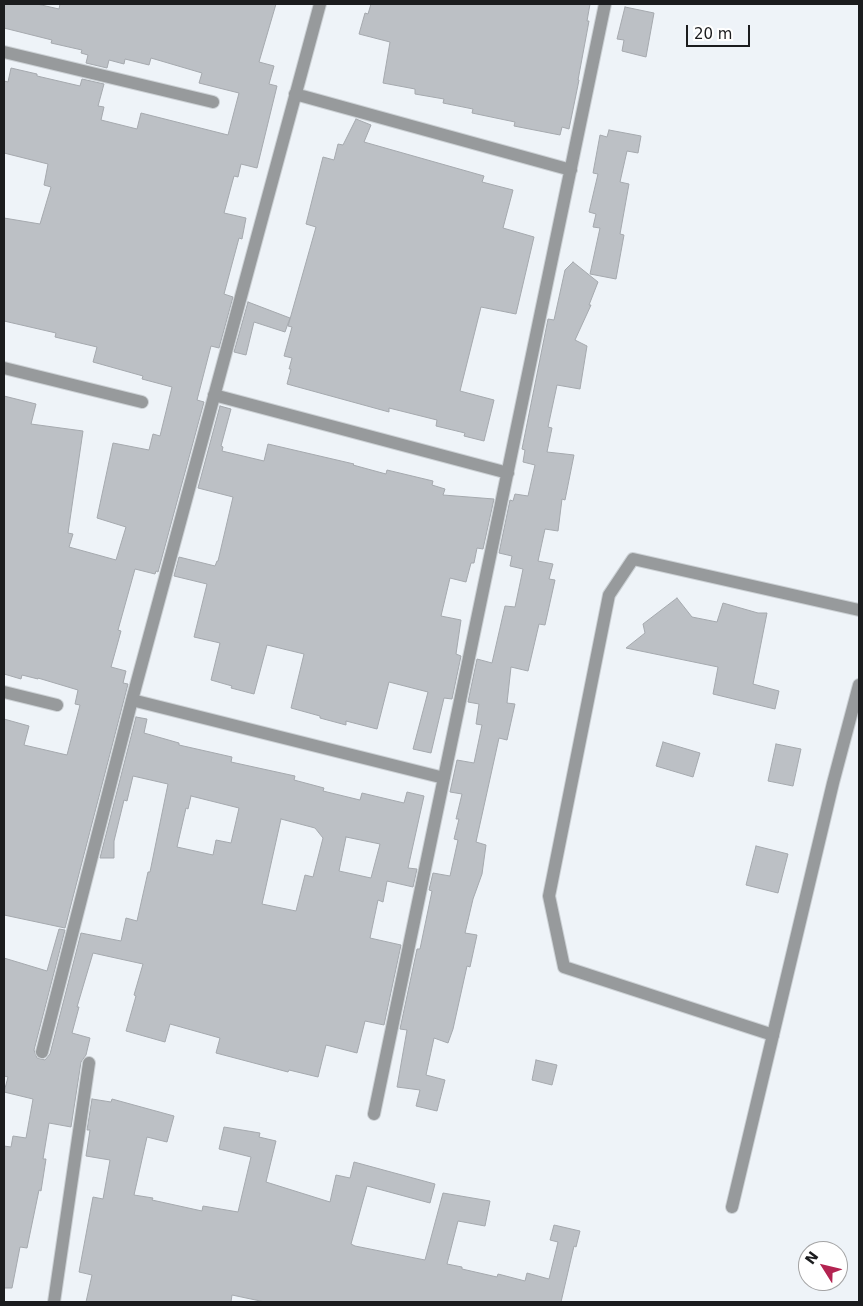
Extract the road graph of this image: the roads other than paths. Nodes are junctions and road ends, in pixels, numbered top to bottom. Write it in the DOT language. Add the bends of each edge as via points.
graph roads {
  1 [pos="320,4"];
  2 [pos="605,4"];
  3 [pos="4,52"];
  4 [pos="295,94"];
  5 [pos="213,102"];
  6 [pos="571,170"];
  7 [pos="4,368"];
  8 [pos="214,395"];
  9 [pos="142,402"];
  10 [pos="508,473"];
  11 [pos="859,610"];
  12 [pos="859,685"];
  13 [pos="4,692"];
  14 [pos="132,700"];
  15 [pos="57,705"];
  16 [pos="444,778"];
  17 [pos="773,1035"];
  18 [pos="42,1052"];
  19 [pos="89,1063"];
  20 [pos="374,1114"];
  21 [pos="732,1207"];
  22 [pos="54,1302"];
  1 -- 4 [label="street"];
  2 -- 6 [label="street"];
  3 -- 5 [label="street"];
  4 -- 6 [label="street"];
  4 -- 8 [label="street"];
  6 -- 10 [label="street"];
  7 -- 9 [label="street"];
  8 -- 10 [label="street"];
  8 -- 14 [label="street"];
  10 -- 16 [label="street"];
  11 -- 17 [label="street" via="633,560 609,594 549,896 564,967"];
  12 -- 17 [label="street"];
  13 -- 15 [label="street"];
  14 -- 16 [label="street"];
  14 -- 18 [label="street"];
  16 -- 20 [label="street"];
  17 -- 21 [label="street"];
  19 -- 22 [label="street"];
}
